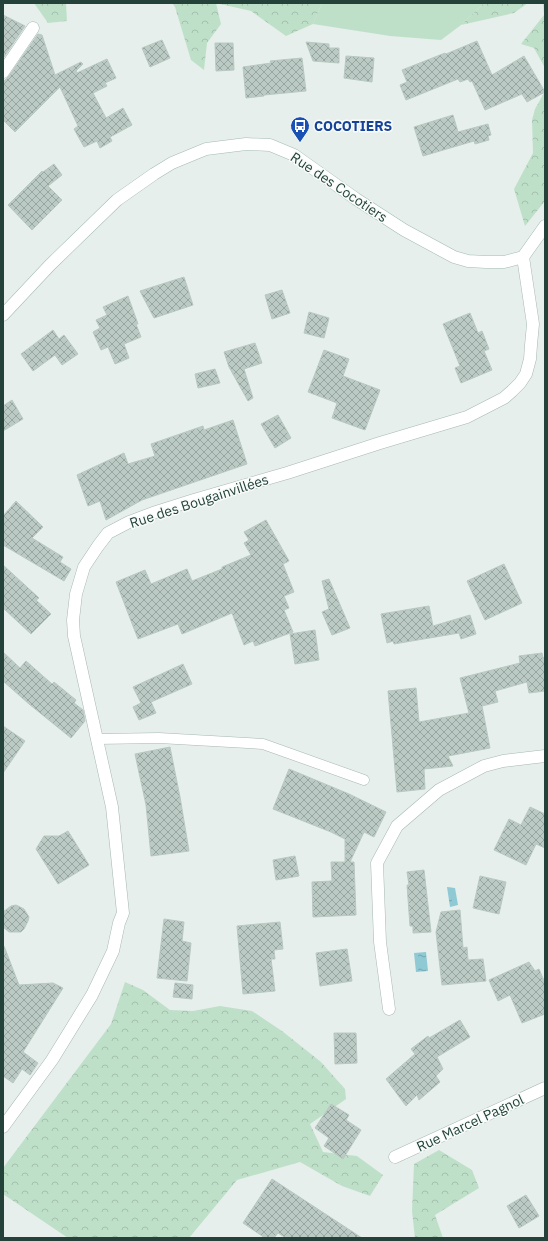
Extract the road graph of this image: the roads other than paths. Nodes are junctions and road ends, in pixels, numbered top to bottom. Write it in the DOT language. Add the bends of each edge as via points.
graph roads {
  1 [pos="33,28"];
  2 [pos="3,72"];
  3 [pos="545,226"];
  4 [pos="523,257"];
  5 [pos="3,315"];
  6 [pos="97,739"];
  7 [pos="545,756"];
  8 [pos="364,780"];
  9 [pos="390,1009"];
  10 [pos="545,1088"];
  11 [pos="3,1127"];
  12 [pos="395,1157"];
  1 -- 2 [label="street"];
  3 -- 4 [label="street"];
  4 -- 5 [label="street, Rue des Cocotiers" via="504,262 468,261 454,257 404,230 294,155 270,145 232,146 206,149 172,164 117,200"];
  4 -- 6 [label="street, Rue des Bougainvillées" via="533,324 530,359 526,374 520,383 504,398 467,417 152,513 128,522 108,534 84,567 76,594 73,620 74,636"];
  6 -- 8 [label="lane" via="159,738 263,744"];
  6 -- 11 [label="street, Rue des Bougainvillées" via="112,807 123,913 113,951 92,995 52,1060"];
  7 -- 9 [label="street" via="484,766 439,790 397,826 377,863 380,942"];
  10 -- 12 [label="street, Rue Marcel Pagnol"];
}
